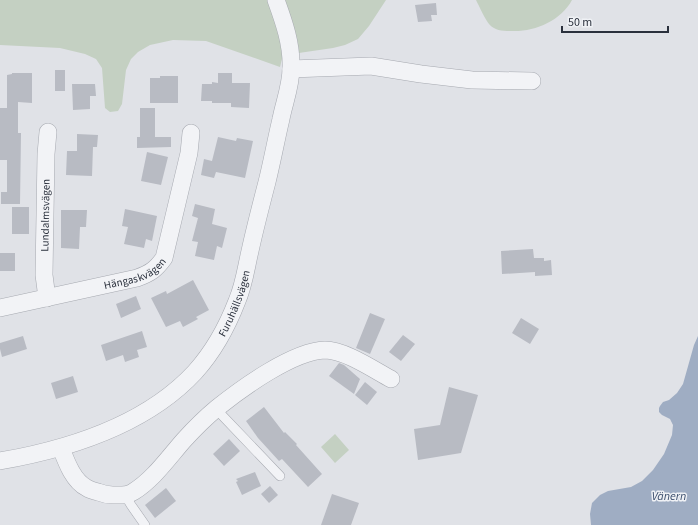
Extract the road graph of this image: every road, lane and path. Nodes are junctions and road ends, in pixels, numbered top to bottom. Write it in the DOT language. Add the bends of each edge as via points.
graph roads {
  1 [pos="278,7"];
  2 [pos="291,70"];
  3 [pos="532,80"];
  4 [pos="48,132"];
  5 [pos="191,133"];
  6 [pos="47,298"];
  7 [pos="0,308"];
  8 [pos="391,379"];
  9 [pos="216,409"];
  10 [pos="61,448"];
  11 [pos="0,461"];
  12 [pos="280,476"];
  13 [pos="125,495"];
  14 [pos="145,525"];
  1 -- 2 [label="street, Furuhällsvägen" via="290,51"];
  2 -- 3 [label="street" via="371,66 472,80"];
  2 -- 10 [label="street, Furuhällsvägen" via="246,270 238,300 222,335 195,371 180,387 162,400 118,426"];
  4 -- 6 [label="street, Lundalmsvägen" via="44,275"];
  5 -- 6 [label="street, Hängaskvägen" via="189,153 164,258 157,268 137,278"];
  6 -- 7 [label="street, Hängaskvägen"];
  8 -- 9 [label="street" via="337,352 310,352 255,380"];
  9 -- 12 [label="lane"];
  9 -- 13 [label="street" via="198,425 156,473 133,493"];
  10 -- 11 [label="street, Furuhällsvägen"];
  10 -- 13 [label="street" via="74,474 86,488 108,495"];
  13 -- 14 [label="lane"];
}
